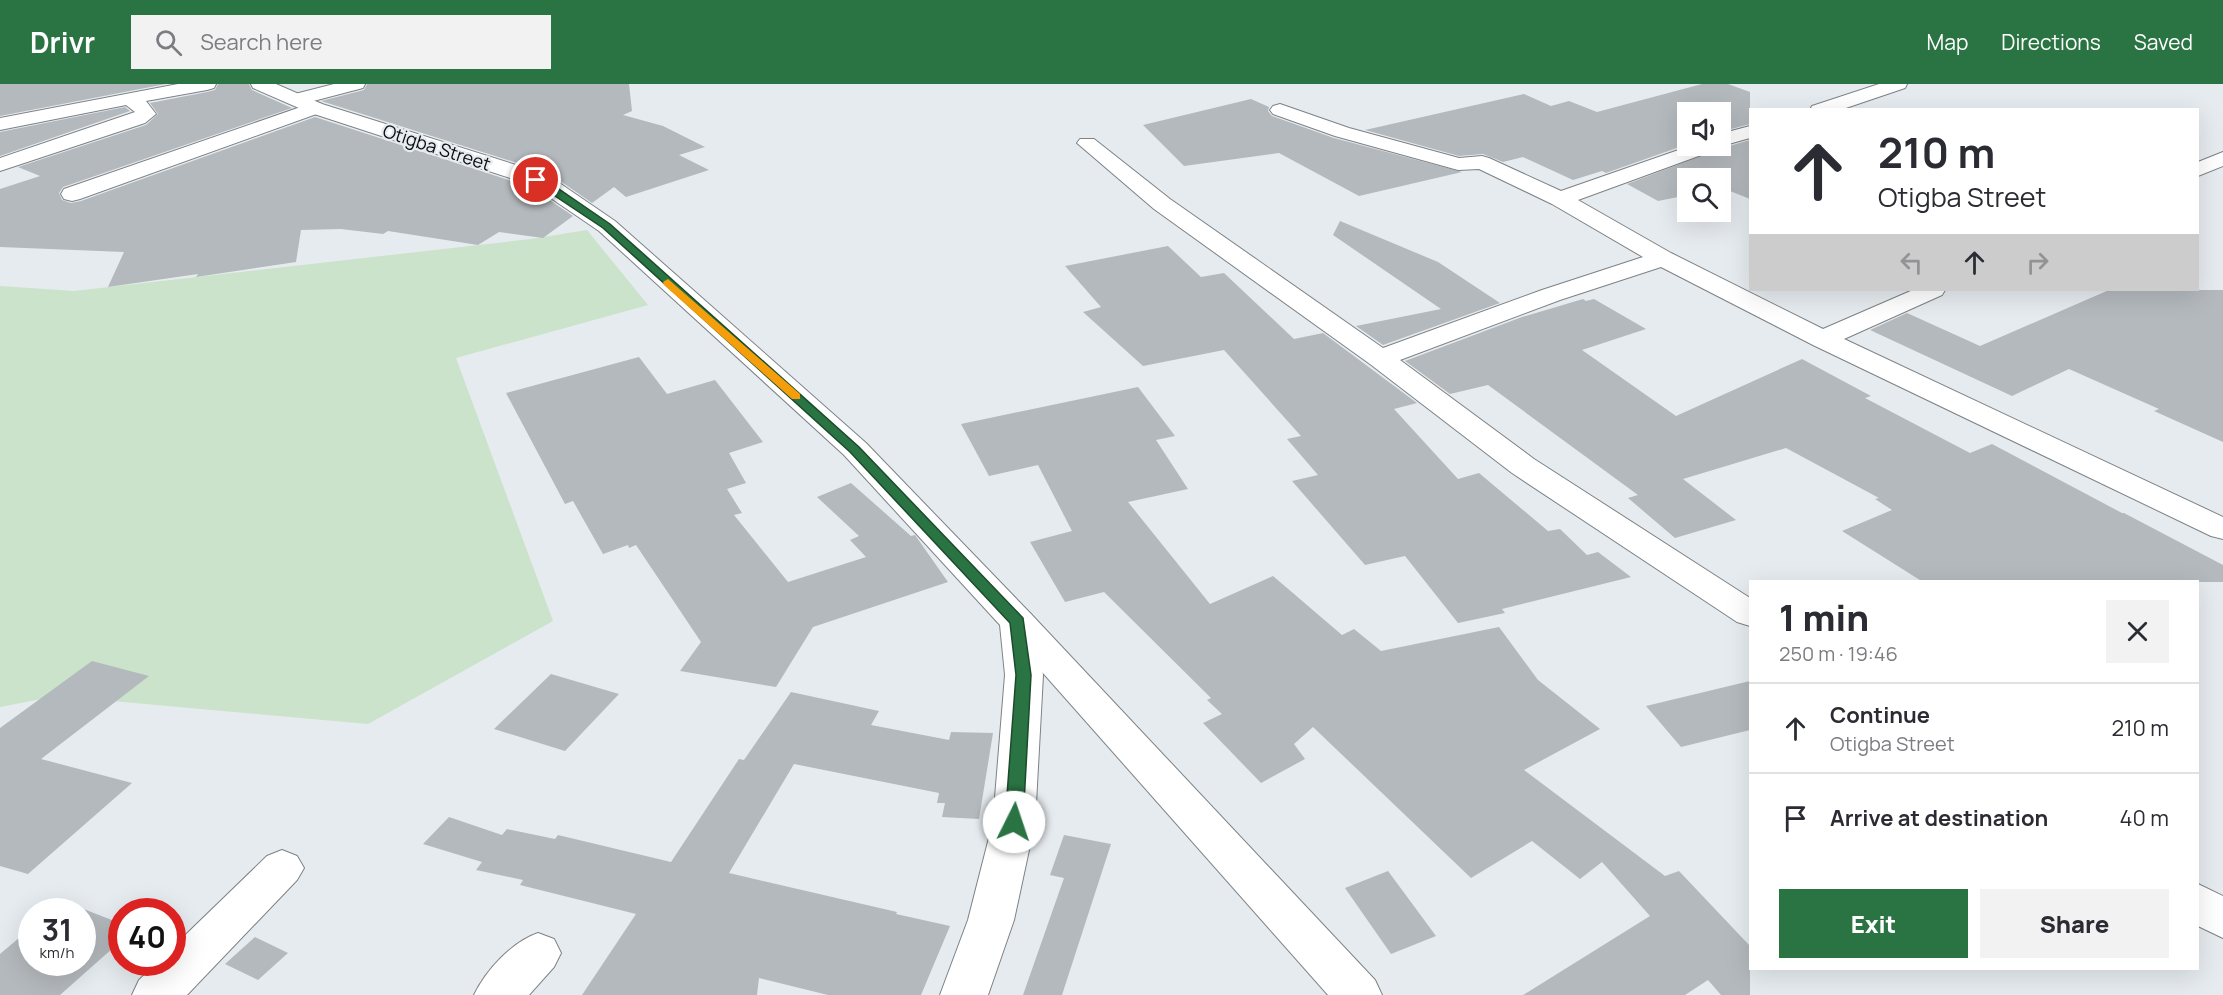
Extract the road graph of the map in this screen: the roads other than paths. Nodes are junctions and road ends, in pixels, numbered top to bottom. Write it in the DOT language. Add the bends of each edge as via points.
graph roads {
  1 [pos="207,84"];
  2 [pos="260,84"];
  3 [pos="356,84"];
  4 [pos="1898,84"];
  5 [pos="130,99"];
  6 [pos="306,104"];
  7 [pos="1825,108"];
  8 [pos="1280,110"];
  9 [pos="0,124"];
  10 [pos="1749,132"];
  11 [pos="1731,138"];
  12 [pos="1087,143"];
  13 [pos="1680,156"];
  14 [pos="2223,158"];
  15 [pos="0,165"];
  16 [pos="2199,170"];
  17 [pos="72,194"];
  18 [pos="1560,199"];
  19 [pos="1662,258"];
  20 [pos="1931,291"];
  21 [pos="1822,339"];
  22 [pos="1380,358"];
  23 [pos="2223,529"];
  24 [pos="1749,613"];
  25 [pos="1018,622"];
  26 [pos="282,868"];
  27 [pos="2199,904"];
  28 [pos="2223,919"];
  29 [pos="538,953"];
  30 [pos="156,995"];
  31 [pos="498,995"];
  32 [pos="964,995"];
  33 [pos="1358,995"];
  1 -- 5 [label="street"];
  2 -- 6 [label="street, Otigba Street"];
  3 -- 6 [label="street"];
  4 -- 7 [label="street"];
  5 -- 9 [label="street"];
  5 -- 15 [label="street" via="146,114"];
  6 -- 17 [label="street"];
  6 -- 25 [label="street, Otigba Street" via="547,185 617,236 855,449"];
  8 -- 18 [label="street" via="1342,132 1458,164 1482,162"];
  10 -- 11 [label="street"];
  12 -- 22 [label="street" via="1162,204"];
  13 -- 18 [label="street"];
  14 -- 16 [label="street"];
  18 -- 19 [label="street"];
  19 -- 21 [label="street"];
  19 -- 22 [label="street"];
  20 -- 21 [label="street"];
  21 -- 23 [label="street"];
  22 -- 24 [label="street" via="1523,466"];
  25 -- 32 [label="street" via="1024,675 1014,822 992,920"];
  25 -- 33 [label="street, Otigba Street"];
  26 -- 30 [label="street"];
  27 -- 28 [label="street"];
  29 -- 31 [label="street"];
}
